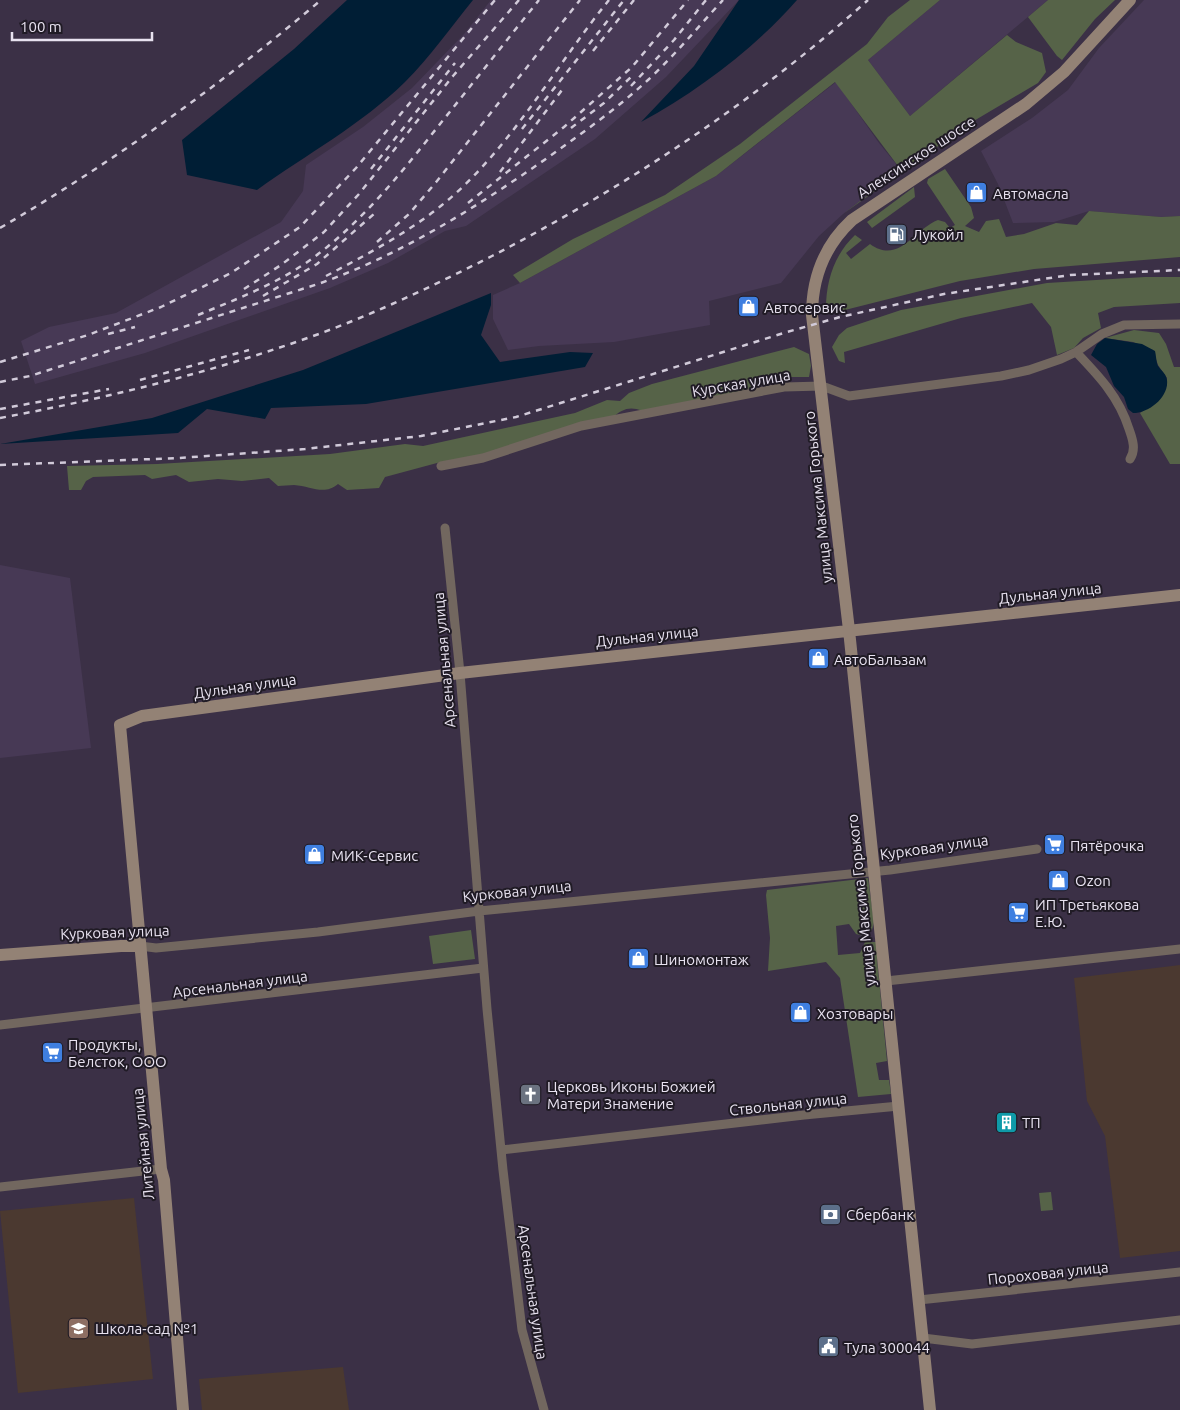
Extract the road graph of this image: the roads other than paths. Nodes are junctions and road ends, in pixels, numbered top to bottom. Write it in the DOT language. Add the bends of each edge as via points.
graph roads {
  1 [pos="1130,0"];
  2 [pos="1180,324"];
  3 [pos="1076,352"];
  4 [pos="822,386"];
  5 [pos="1130,459"];
  6 [pos="441,466"];
  7 [pos="445,528"];
  8 [pos="1180,595"];
  9 [pos="849,630"];
  10 [pos="460,673"];
  11 [pos="120,725"];
  12 [pos="1037,850"];
  13 [pos="874,871"];
  14 [pos="479,910"];
  15 [pos="140,946"];
  16 [pos="1180,948"];
  17 [pos="0,955"];
  18 [pos="483,968"];
  19 [pos="886,981"];
  20 [pos="146,1010"];
  21 [pos="0,1025"];
  22 [pos="899,1106"];
  23 [pos="501,1150"];
  24 [pos="161,1170"];
  25 [pos="0,1187"];
  26 [pos="1180,1272"];
  27 [pos="919,1300"];
  28 [pos="1180,1320"];
  29 [pos="923,1338"];
  30 [pos="183,1410"];
  31 [pos="544,1410"];
  32 [pos="930,1410"];
  1 -- 4 [label="street, Алексинское шоссе" via="1064,72 1026,104 869,207 835,236 820,263 813,292 812,315"];
  2 -- 3 [label="street, Курская улица" via="1124,325 1102,334"];
  3 -- 4 [label="street, Курская улица" via="1029,370 1001,376 848,396"];
  3 -- 5 [label="street" via="1110,388 1123,410 1134,449"];
  4 -- 6 [label="street, Курская улица" via="784,387 581,426 483,458"];
  4 -- 9 [label="street, улица Максима Горького"];
  7 -- 10 [label="street, Арсенальная улица"];
  8 -- 9 [label="street, Дульная улица"];
  9 -- 10 [label="street, Дульная улица"];
  9 -- 13 [label="street, улица Максима Горького"];
  10 -- 11 [label="street, Дульная улица" via="142,716"];
  10 -- 14 [label="street, Арсенальная улица"];
  11 -- 15 [label="street, Литейная улица"];
  12 -- 13 [label="street, Курковая улица"];
  13 -- 14 [label="street, Курковая улица"];
  13 -- 19 [label="street, улица Максима Горького"];
  14 -- 15 [label="street, Курковая улица" via="318,932 164,947"];
  14 -- 18 [label="street, Арсенальная улица"];
  15 -- 17 [label="street, Курковая улица"];
  15 -- 20 [label="street, Литейная улица"];
  16 -- 19 [label="street"];
  18 -- 20 [label="street, Арсенальная улица"];
  18 -- 23 [label="street, Арсенальная улица"];
  19 -- 22 [label="street, улица Максима Горького"];
  20 -- 21 [label="street, Арсенальная улица"];
  20 -- 24 [label="street, Литейная улица"];
  22 -- 23 [label="street, Ствольная улица"];
  22 -- 27 [label="street, улица Максима Горького"];
  23 -- 31 [label="street, Арсенальная улица" via="522,1330"];
  24 -- 25 [label="street"];
  24 -- 30 [label="street, Литейная улица"];
  26 -- 27 [label="street, Пороховая улица"];
  27 -- 29 [label="street, улица Максима Горького"];
  28 -- 29 [label="street" via="972,1344"];
  29 -- 32 [label="street, улица Максима Горького"];
}
